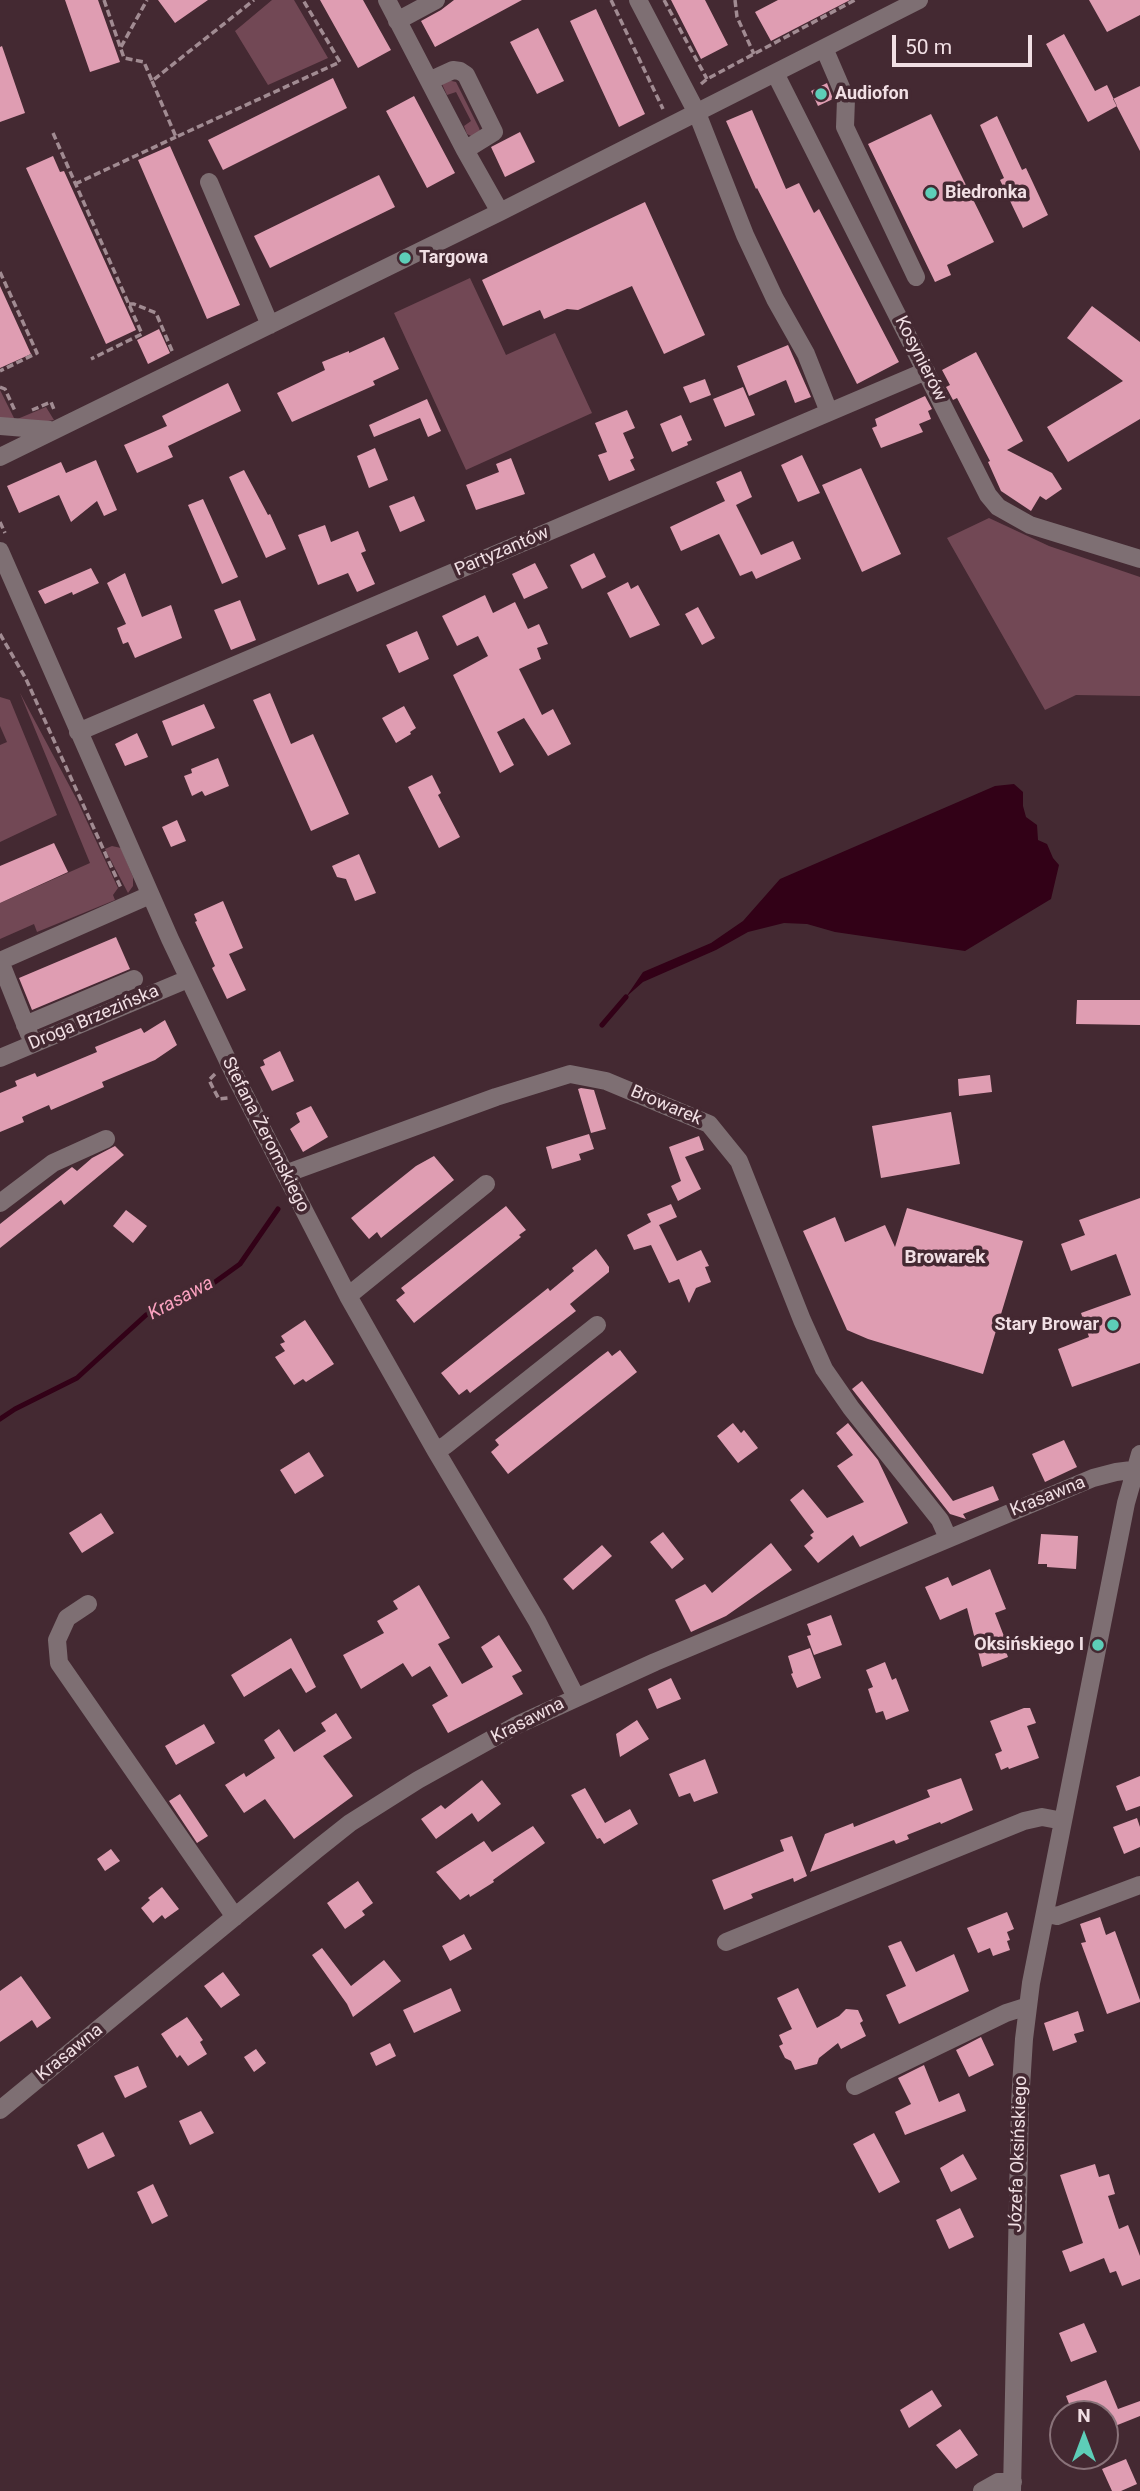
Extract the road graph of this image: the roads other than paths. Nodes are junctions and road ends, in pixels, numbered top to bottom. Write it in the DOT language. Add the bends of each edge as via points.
graph roads {
  1 [pos="387,0"];
  2 [pos="436,0"];
  3 [pos="638,0"];
  4 [pos="919,0"];
  5 [pos="397,21"];
  6 [pos="824,48"];
  7 [pos="775,73"];
  8 [pos="429,81"];
  9 [pos="697,113"];
  10 [pos="465,150"];
  11 [pos="209,181"];
  12 [pos="500,212"];
  13 [pos="916,277"];
  14 [pos="270,325"];
  15 [pos="926,371"];
  16 [pos="830,412"];
  17 [pos="0,426"];
  18 [pos="57,430"];
  19 [pos="0,457"];
  20 [pos="3,543"];
  21 [pos="1140,559"];
  22 [pos="78,732"];
  23 [pos="150,895"];
  24 [pos="0,961"];
  25 [pos="134,979"];
  26 [pos="188,979"];
  27 [pos="25,1025"];
  28 [pos="33,1044"];
  29 [pos="0,1058"];
  30 [pos="106,1139"];
  31 [pos="285,1174"];
  32 [pos="486,1184"];
  33 [pos="0,1203"];
  34 [pos="348,1296"];
  35 [pos="597,1325"];
  36 [pos="436,1451"];
  37 [pos="1138,1464"];
  38 [pos="948,1538"];
  39 [pos="88,1604"];
  40 [pos="576,1697"];
  41 [pos="1063,1821"];
  42 [pos="1140,1885"];
  43 [pos="1045,1913"];
  44 [pos="235,1917"];
  45 [pos="726,1942"];
  46 [pos="1028,2006"];
  47 [pos="855,2086"];
  48 [pos="0,2110"];
  49 [pos="1012,2487"];
  50 [pos="982,2491"];
  1 -- 5 [label="street"];
  2 -- 5 [label="street"];
  3 -- 9 [label="street"];
  4 -- 6 [label="street"];
  5 -- 8 [label="street"];
  6 -- 7 [label="street"];
  6 -- 13 [label="street" via="846,99 845,127"];
  7 -- 9 [label="street"];
  7 -- 15 [label="street, Kosynierów"];
  8 -- 10 [label="street"];
  8 -- 10 [label="street" via="453,70 466,75 494,132"];
  9 -- 12 [label="street"];
  9 -- 16 [label="street" via="745,235"];
  10 -- 12 [label="street"];
  11 -- 14 [label="street"];
  12 -- 14 [label="street"];
  14 -- 18 [label="street"];
  15 -- 16 [label="street, Partyzantów"];
  15 -- 21 [label="street, Kosynierów" via="988,495 999,507 1030,525"];
  16 -- 22 [label="street, Partyzantów"];
  17 -- 18 [label="street"];
  18 -- 19 [label="street"];
  20 -- 22 [label="street, Stefana Żeromskiego"];
  22 -- 23 [label="street, Stefana Żeromskiego"];
  23 -- 24 [label="street"];
  23 -- 26 [label="street, Stefana Żeromskiego"];
  24 -- 27 [label="street"];
  25 -- 27 [label="street"];
  26 -- 28 [label="street, Droga Brzezińska"];
  26 -- 31 [label="street, Stefana Żeromskiego"];
  27 -- 28 [label="street"];
  28 -- 29 [label="street, Droga Brzezińska"];
  30 -- 33 [label="street" via="54,1163"];
  31 -- 34 [label="street, Stefana Żeromskiego"];
  31 -- 38 [label="street, Browarek" via="570,1074 606,1081 709,1124 739,1161 824,1369 940,1520"];
  32 -- 34 [label="street"];
  34 -- 36 [label="street, Stefana Żeromskiego"];
  35 -- 36 [label="street"];
  36 -- 40 [label="street, Stefana Żeromskiego" via="537,1621"];
  37 -- 38 [label="street, Krasawna"];
  37 -- 41 [label="street, Józefa Oksińskiego"];
  38 -- 40 [label="street, Krasawna"];
  39 -- 44 [label="street" via="67,1618 57,1640 59,1663"];
  40 -- 44 [label="street, Krasawna" via="418,1780 350,1823"];
  41 -- 43 [label="street, Józefa Oksińskiego"];
  41 -- 45 [label="street" via="1042,1817 1024,1821"];
  42 -- 43 [label="street" via="1057,1916"];
  43 -- 46 [label="street, Józefa Oksińskiego"];
  44 -- 48 [label="street, Krasawna"];
  46 -- 47 [label="street"];
  46 -- 49 [label="street, Józefa Oksińskiego" via="1020,2103"];
  49 -- 50 [label="street" via="999,2482"];
}
